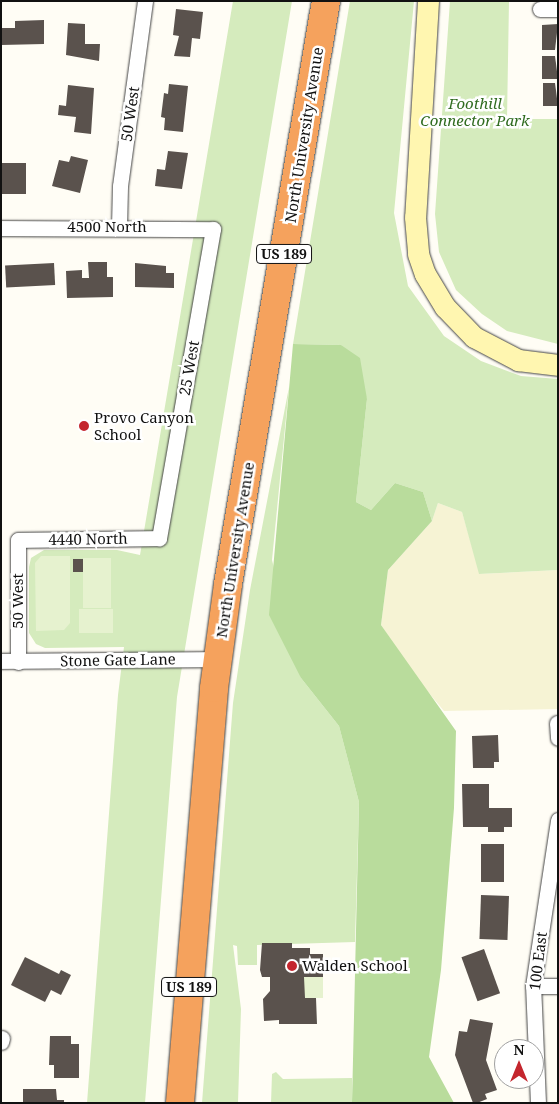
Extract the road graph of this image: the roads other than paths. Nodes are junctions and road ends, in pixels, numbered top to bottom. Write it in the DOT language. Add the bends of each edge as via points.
graph roads {
  1 [pos="145,1"];
  2 [pos="326,1"];
  3 [pos="428,1"];
  4 [pos="540,9"];
  5 [pos="558,9"];
  6 [pos="119,227"];
  7 [pos="1,228"];
  8 [pos="212,229"];
  9 [pos="558,365"];
  10 [pos="159,538"];
  11 [pos="18,540"];
  12 [pos="218,658"];
  13 [pos="1,661"];
  14 [pos="18,662"];
  15 [pos="1,671"];
  16 [pos="557,723"];
  17 [pos="558,738"];
  18 [pos="558,820"];
  19 [pos="533,986"];
  20 [pos="558,986"];
  21 [pos="180,1103"];
  22 [pos="538,1103"];
  1 -- 6 [label="street, 50 West" via="120,186"];
  2 -- 12 [label="highway, North University Avenue / US 189"];
  3 -- 9 [label="main road" via="415,233 418,254 432,288 461,326 493,350 518,360"];
  4 -- 5 [label="street"];
  6 -- 7 [label="street, 4500 North"];
  6 -- 8 [label="street, 4500 North"];
  8 -- 10 [label="street, 25 West"];
  10 -- 11 [label="street, 4440 North"];
  11 -- 14 [label="street, 50 West"];
  12 -- 14 [label="street, Stone Gate Lane"];
  12 -- 21 [label="highway, North University Avenue / US 189" via="205,776"];
  13 -- 14 [label="street, Stone Gate Lane"];
  14 -- 15 [label="street, Stone Gate Lane"];
  16 -- 17 [label="street"];
  18 -- 19 [label="street, 100 East"];
  19 -- 20 [label="street"];
  19 -- 22 [label="street, 100 East"];
}
